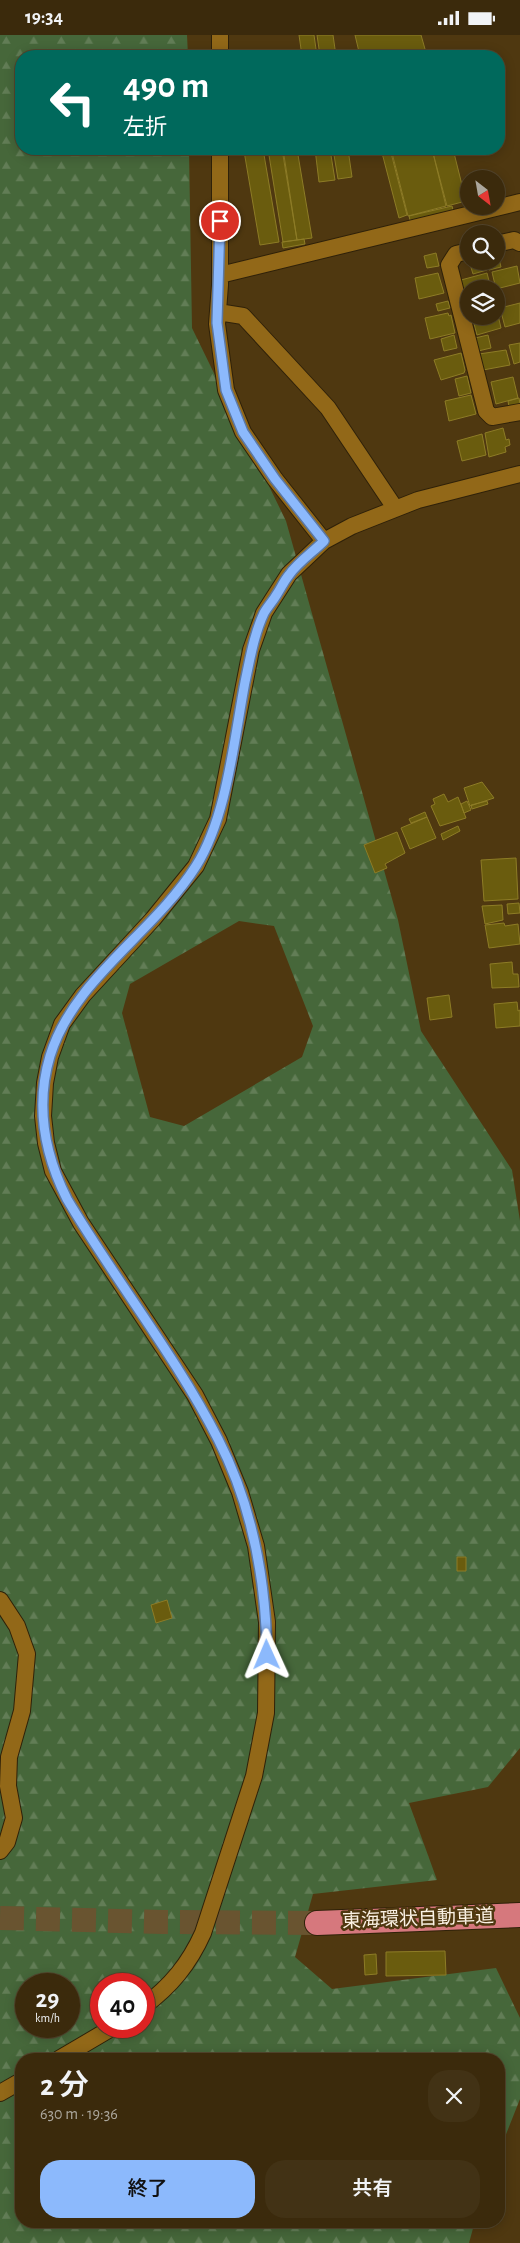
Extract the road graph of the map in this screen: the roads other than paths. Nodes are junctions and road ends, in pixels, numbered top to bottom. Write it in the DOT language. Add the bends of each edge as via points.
graph roads {
  1 [pos="220,35"];
  2 [pos="220,50"];
  3 [pos="220,155"];
  4 [pos="520,202"];
  5 [pos="505,242"];
  6 [pos="520,243"];
  7 [pos="460,253"];
  8 [pos="220,275"];
  9 [pos="218,312"];
  10 [pos="520,412"];
  11 [pos="520,474"];
  12 [pos="395,508"];
  13 [pos="324,541"];
  14 [pos="0,1600"];
  15 [pos="0,1851"];
  16 [pos="520,1915"];
  17 [pos="316,1923"];
  18 [pos="155,1998"];
  19 [pos="94,2038"];
  20 [pos="69,2053"];
  21 [pos="15,2084"];
  22 [pos="0,2093"];
  1 -- 2 [label="street"];
  3 -- 8 [label="street"];
  4 -- 8 [label="street"];
  5 -- 6 [label="street" via="514,240"];
  7 -- 10 [label="street" via="449,265 486,411 492,417"];
  8 -- 9 [label="street"];
  9 -- 12 [label="street" via="243,316 328,408"];
  9 -- 13 [label="street" via="226,390 243,432"];
  11 -- 12 [label="street"];
  12 -- 13 [label="street"];
  13 -- 18 [label="street" via="289,574 264,613 251,650 218,819 196,866 153,919 83,995 62,1024 45,1083 43,1116 53,1171 81,1223 195,1395 219,1441 240,1492 256,1546 266,1622 266,1713 254,1776 203,1933 181,1973"];
  14 -- 15 [label="street" via="18,1626 27,1654 22,1711 9,1757 8,1786 14,1818 7,1842"];
  16 -- 17 [label="highway, 東海環状自動車道"];
  19 -- 20 [label="street"];
  21 -- 22 [label="street"];
}
